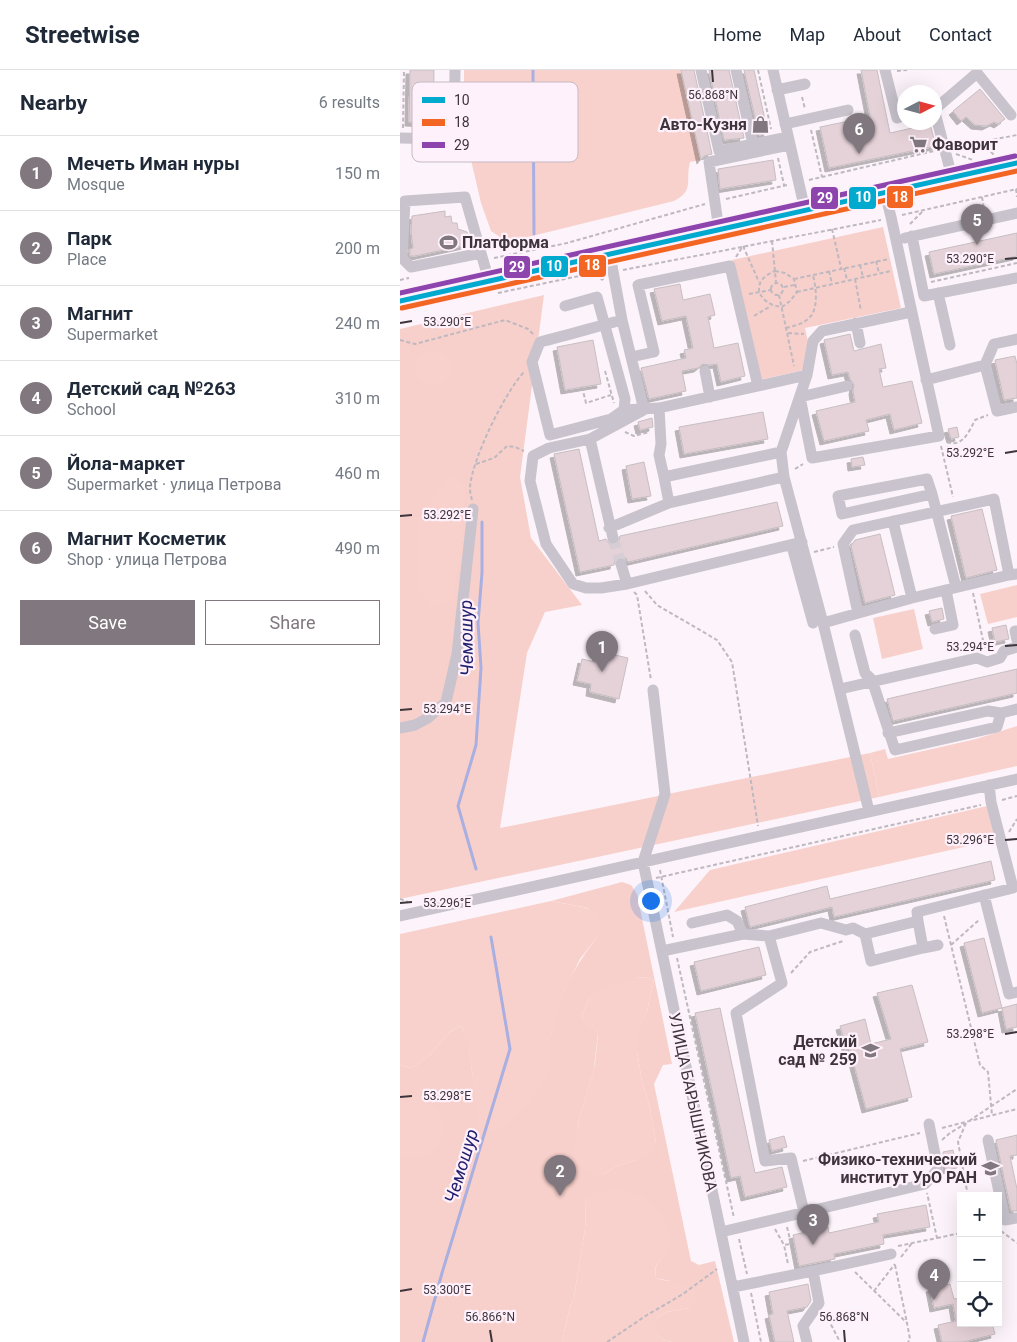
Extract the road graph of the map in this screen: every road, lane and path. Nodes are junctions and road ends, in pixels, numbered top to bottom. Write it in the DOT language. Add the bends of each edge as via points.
graph roads {
  1 [pos="404,70"];
  2 [pos="701,70"];
  3 [pos="736,70"];
  4 [pos="758,70"];
  5 [pos="773,70"];
  6 [pos="885,70"];
  7 [pos="805,84"];
  8 [pos="778,90"];
  9 [pos="942,103"];
  10 [pos="848,110"];
  11 [pos="1012,115"];
  12 [pos="897,118"];
  13 [pos="785,124"];
  14 [pos="400,130"];
  15 [pos="940,130"];
  16 [pos="1017,135"];
  17 [pos="788,141"];
  18 [pos="982,142"];
  19 [pos="753,144"];
  20 [pos="775,144"];
  21 [pos="944,149"];
  22 [pos="995,156"];
  23 [pos="1017,163"];
  24 [pos="952,177"];
  25 [pos="798,182"];
  26 [pos="784,186"];
  27 [pos="1016,189"];
  28 [pos="885,193"];
  29 [pos="1017,197"];
  30 [pos="403,201"];
  31 [pos="715,201"];
  32 [pos="805,210"];
  33 [pos="1017,213"];
  34 [pos="891,217"];
  35 [pos="832,229"];
  36 [pos="719,230"];
  37 [pos="912,236"];
  38 [pos="896,240"];
  39 [pos="772,241"];
  40 [pos="743,246"];
  41 [pos="610,255"];
  42 [pos="482,256"];
  43 [pos="401,258"];
  44 [pos="889,259"];
  45 [pos="876,261"];
  46 [pos="1017,263"];
  47 [pos="860,265"];
  48 [pos="844,268"];
  49 [pos="841,269"];
  50 [pos="775,271"];
  51 [pos="891,271"];
  52 [pos="614,272"];
  53 [pos="829,272"];
  54 [pos="589,273"];
  55 [pos="879,273"];
  56 [pos="813,275"];
  57 [pos="928,275"];
  58 [pos="863,277"];
  59 [pos="409,278"];
  60 [pos="1017,278"];
  61 [pos="794,279"];
  62 [pos="855,279"];
  63 [pos="400,280"];
  64 [pos="603,280"];
  65 [pos="847,280"];
  66 [pos="759,282"];
  67 [pos="776,282"];
  68 [pos="832,284"];
  69 [pos="796,285"];
  70 [pos="492,287"];
  71 [pos="784,287"];
  72 [pos="816,287"];
  73 [pos="771,290"];
  74 [pos="759,292"];
  75 [pos="797,292"];
  76 [pos="754,293"];
  77 [pos="938,293"];
  78 [pos="779,295"];
  79 [pos="400,301"];
  80 [pos="565,306"];
  81 [pos="772,306"];
  82 [pos="782,307"];
  83 [pos="764,310"];
  84 [pos="911,312"];
  85 [pos="622,320"];
  86 [pos="860,322"];
  87 [pos="605,325"];
  88 [pos="786,328"];
  89 [pos="788,333"];
  90 [pos="818,335"];
  91 [pos="1017,339"];
  92 [pos="400,340"];
  93 [pos="540,342"];
  94 [pos="860,343"];
  95 [pos="950,345"];
  96 [pos="631,357"];
  97 [pos="532,362"];
  98 [pos="985,365"];
  99 [pos="705,372"];
  100 [pos="802,376"];
  101 [pos="926,380"];
  102 [pos="758,386"];
  103 [pos="847,386"];
  104 [pos="582,387"];
  105 [pos="611,395"];
  106 [pos="710,397"];
  107 [pos="800,397"];
  108 [pos="1017,407"];
  109 [pos="658,408"];
  110 [pos="624,410"];
  111 [pos="644,410"];
  112 [pos="997,412"];
  113 [pos="614,427"];
  114 [pos="661,429"];
  115 [pos="939,436"];
  116 [pos="590,439"];
  117 [pos="781,452"];
  118 [pos="533,456"];
  119 [pos="812,458"];
  120 [pos="476,464"];
  121 [pos="664,477"];
  122 [pos="784,477"];
  123 [pos="932,494"];
  124 [pos="669,503"];
  125 [pos="955,507"];
  126 [pos="473,509"];
  127 [pos="936,512"];
  128 [pos="893,520"];
  129 [pos="802,542"];
  130 [pos="843,544"];
  131 [pos="793,550"];
  132 [pos="806,554"];
  133 [pos="621,564"];
  134 [pos="1013,575"];
  135 [pos="632,583"];
  136 [pos="971,584"];
  137 [pos="808,586"];
  138 [pos="951,588"];
  139 [pos="912,598"];
  140 [pos="858,613"];
  141 [pos="818,623"];
  142 [pos="935,630"];
  143 [pos="1017,631"];
  144 [pos="855,635"];
  145 [pos="1017,640"];
  146 [pos="1017,648"];
  147 [pos="987,662"];
  148 [pos="872,680"];
  149 [pos="840,689"];
  150 [pos="653,690"];
  151 [pos="1017,710"];
  152 [pos="1001,713"];
  153 [pos="400,728"];
  154 [pos="888,733"];
  155 [pos="1017,779"];
  156 [pos="989,785"];
  157 [pos="1017,796"];
  158 [pos="992,802"];
  159 [pos="869,811"];
  160 [pos="760,835"];
  161 [pos="658,858"];
  162 [pos="643,862"];
  163 [pos="661,877"];
  164 [pos="647,880"];
  165 [pos="1015,885"];
  166 [pos="984,895"];
  167 [pos="400,899"];
  168 [pos="408,902"];
  169 [pos="941,906"];
  170 [pos="988,912"];
  171 [pos="400,916"];
  172 [pos="918,921"];
  173 [pos="692,923"];
  174 [pos="853,928"];
  175 [pos="743,934"];
  176 [pos="865,934"];
  177 [pos="769,936"];
  178 [pos="950,944"];
  179 [pos="938,945"];
  180 [pos="923,948"];
  181 [pos="675,949"];
  182 [pos="662,951"];
  183 [pos="782,983"];
  184 [pos="1017,992"];
  185 [pos="1017,1089"];
  186 [pos="991,1106"];
  187 [pos="1017,1110"];
  188 [pos="992,1116"];
  189 [pos="966,1123"];
  190 [pos="930,1128"];
  191 [pos="988,1140"];
  192 [pos="933,1148"];
  193 [pos="792,1163"];
  194 [pos="925,1184"];
  195 [pos="967,1192"];
  196 [pos="804,1212"];
  197 [pos="785,1217"];
  198 [pos="1017,1218"];
  199 [pos="770,1221"];
  200 [pos="736,1229"];
  201 [pos="721,1232"];
  202 [pos="1002,1232"];
  203 [pos="957,1234"];
  204 [pos="937,1238"];
  205 [pos="912,1243"];
  206 [pos="1017,1243"];
  207 [pos="784,1245"];
  208 [pos="893,1259"];
  209 [pos="727,1261"];
  210 [pos="846,1264"];
  211 [pos="813,1271"];
  212 [pos="797,1274"];
  213 [pos="749,1284"];
  214 [pos="733,1287"];
  215 [pos="874,1291"];
  216 [pos="907,1323"];
  217 [pos="909,1341"];
  218 [pos="607,1342"];
  219 [pos="744,1342"];
  220 [pos="761,1342"];
  221 [pos="807,1342"];
  1 -- 14 [label="path"];
  2 -- 19 [label="street" via="719,151"];
  3 -- 19 [label="street"];
  4 -- 20 [label="path"];
  5 -- 8 [label="street"];
  6 -- 12 [label="street"];
  7 -- 8 [label="street"];
  8 -- 13 [label="street"];
  9 -- 11 [label="street" via="977,73"];
  10 -- 13 [label="street"];
  13 -- 17 [label="street"];
  15 -- 21 [label="street"];
  16 -- 18 [label="path"];
  17 -- 20 [label="street"];
  17 -- 25 [label="street"];
  18 -- 21 [label="path"];
  18 -- 22 [label="path"];
  19 -- 20 [label="street"];
  20 -- 26 [label="path"];
  20 -- 31 [label="street" via="709,162"];
  21 -- 24 [label="street"];
  21 -- 25 [label="path"];
  23 -- 24 [label="main road"];
  24 -- 28 [label="main road"];
  25 -- 26 [label="path"];
  25 -- 32 [label="street"];
  26 -- 31 [label="path"];
  27 -- 29 [label="path"];
  27 -- 34 [label="path"];
  28 -- 32 [label="main road"];
  28 -- 34 [label="street"];
  30 -- 42 [label="street" via="465,197"];
  30 -- 43 [label="street"];
  31 -- 36 [label="street"];
  31 -- 42 [label="path" via="568,243"];
  32 -- 36 [label="main road"];
  33 -- 37 [label="street"];
  34 -- 35 [label="path"];
  34 -- 38 [label="street"];
  35 -- 39 [label="path"];
  35 -- 49 [label="path"];
  36 -- 41 [label="main road"];
  37 -- 38 [label="street"];
  37 -- 77 [label="street" via="924,296"];
  38 -- 84 [label="street"];
  39 -- 40 [label="path"];
  39 -- 50 [label="path"];
  40 -- 52 [label="path"];
  40 -- 66 [label="path"];
  41 -- 52 [label="street"];
  41 -- 70 [label="main road"];
  42 -- 43 [label="street" via="411,267"];
  42 -- 70 [label="street"];
  44 -- 45 [label="path"];
  45 -- 47 [label="path"];
  45 -- 55 [label="path"];
  46 -- 57 [label="path" via="930,283"];
  47 -- 48 [label="path"];
  47 -- 58 [label="path"];
  48 -- 49 [label="path"];
  48 -- 65 [label="path"];
  49 -- 53 [label="path"];
  50 -- 61 [label="path"];
  50 -- 66 [label="path" via="766,274"];
  50 -- 67 [label="path"];
  51 -- 55 [label="path"];
  52 -- 54 [label="path" via="600,270"];
  52 -- 85 [label="street"];
  53 -- 56 [label="path"];
  53 -- 68 [label="path"];
  54 -- 64 [label="path"];
  54 -- 70 [label="path"];
  55 -- 58 [label="path"];
  56 -- 61 [label="path"];
  56 -- 72 [label="path"];
  58 -- 62 [label="path"];
  59 -- 63 [label="path"];
  60 -- 77 [label="street"];
  61 -- 69 [label="path"];
  62 -- 65 [label="path"];
  62 -- 86 [label="path"];
  65 -- 68 [label="path"];
  66 -- 74 [label="path"];
  67 -- 71 [label="path"];
  67 -- 73 [label="path"];
  68 -- 72 [label="path"];
  69 -- 71 [label="path"];
  69 -- 75 [label="path"];
  70 -- 79 [label="main road"];
  71 -- 78 [label="path"];
  72 -- 75 [label="path"];
  72 -- 88 [label="path" via="810,318"];
  73 -- 74 [label="path"];
  73 -- 78 [label="path"];
  74 -- 76 [label="path"];
  74 -- 81 [label="path"];
  75 -- 82 [label="path"];
  77 -- 95 [label="street"];
  78 -- 82 [label="path"];
  80 -- 87 [label="street" via="597,297"];
  81 -- 82 [label="path"];
  81 -- 83 [label="path"];
  82 -- 88 [label="path"];
  84 -- 86 [label="street"];
  84 -- 101 [label="street"];
  85 -- 87 [label="street"];
  85 -- 96 [label="street"];
  86 -- 90 [label="street" via="822,331"];
  86 -- 94 [label="street"];
  87 -- 93 [label="street"];
  87 -- 110 [label="street" via="625,399"];
  88 -- 89 [label="path"];
  89 -- 90 [label="path"];
  89 -- 100 [label="path"];
  90 -- 100 [label="street"];
  91 -- 98 [label="street" via="994,344"];
  92 -- 93 [label="path" via="415,344 505,320 528,329"];
  93 -- 97 [label="street"];
  96 -- 102 [label="street" via="654,352 638,285 730,266"];
  96 -- 111 [label="street"];
  97 -- 110 [label="street" via="550,435 610,419"];
  97 -- 120 [label="path" via="493,420"];
  98 -- 101 [label="street"];
  98 -- 112 [label="street"];
  99 -- 106 [label="street"];
  100 -- 102 [label="street"];
  100 -- 107 [label="street"];
  101 -- 115 [label="street"];
  102 -- 106 [label="street"];
  103 -- 107 [label="street"];
  104 -- 105 [label="path" via="586,403"];
  106 -- 109 [label="street"];
  107 -- 117 [label="street"];
  107 -- 119 [label="street"];
  108 -- 112 [label="street"];
  109 -- 111 [label="street"];
  109 -- 114 [label="street"];
  110 -- 111 [label="street"];
  111 -- 113 [label="street"];
  112 -- 115 [label="path" via="975,420 961,442 952,444"];
  113 -- 114 [label="path" via="634,436"];
  113 -- 116 [label="street"];
  114 -- 121 [label="street" via="659,455"];
  115 -- 119 [label="street"];
  115 -- 125 [label="path"];
  116 -- 118 [label="street" via="549,448"];
  116 -- 124 [label="street" via="611,533"];
  117 -- 121 [label="street"];
  117 -- 122 [label="street"];
  118 -- 120 [label="path" via="507,446 494,458"];
  118 -- 135 [label="street" via="530,481 546,544 573,584 593,588"];
  119 -- 122 [label="path"];
  120 -- 126 [label="path" via="470,487"];
  121 -- 124 [label="street"];
  122 -- 124 [label="street"];
  122 -- 129 [label="street"];
  123 -- 123 [label="street" via="842,514 838,496 927,479"];
  123 -- 127 [label="street"];
  125 -- 127 [label="street"];
  125 -- 134 [label="street" via="994,500"];
  126 -- 153 [label="street" via="456,654 446,702 428,718"];
  127 -- 128 [label="street"];
  127 -- 138 [label="street"];
  128 -- 130 [label="street" via="852,530"];
  128 -- 139 [label="street"];
  129 -- 132 [label="street"];
  129 -- 135 [label="street"];
  130 -- 132 [label="path"];
  130 -- 140 [label="street"];
  131 -- 137 [label="street"];
  132 -- 137 [label="street"];
  133 -- 135 [label="street"];
  134 -- 136 [label="street"];
  135 -- 150 [label="path" via="637,595"];
  135 -- 160 [label="path" via="657,605 716,640 732,662"];
  136 -- 138 [label="street"];
  136 -- 147 [label="path"];
  137 -- 141 [label="street"];
  138 -- 139 [label="street"];
  138 -- 142 [label="street" via="953,625"];
  139 -- 140 [label="street"];
  140 -- 141 [label="street"];
  141 -- 149 [label="street"];
  143 -- 145 [label="street"];
  144 -- 148 [label="street" via="865,672"];
  146 -- 147 [label="street" via="1004,651 1000,658"];
  147 -- 148 [label="street" via="977,658"];
  148 -- 149 [label="street"];
  148 -- 154 [label="street"];
  149 -- 159 [label="street"];
  150 -- 162 [label="street" via="665,794"];
  151 -- 152 [label="street"];
  152 -- 154 [label="street" via="988,711"];
  152 -- 154 [label="street" via="998,727 895,750"];
  155 -- 156 [label="street"];
  156 -- 158 [label="street"];
  156 -- 159 [label="street"];
  157 -- 158 [label="path"];
  158 -- 163 [label="path"];
  158 -- 165 [label="street"];
  159 -- 160 [label="street"];
  160 -- 161 [label="street"];
  161 -- 162 [label="street"];
  161 -- 163 [label="path"];
  162 -- 164 [label="street, УЛИЦА БАРЫШНИКОВА"];
  162 -- 171 [label="street"];
  163 -- 164 [label="path"];
  163 -- 181 [label="path"];
  164 -- 182 [label="street, УЛИЦА БАРЫШНИКОВА"];
  165 -- 166 [label="street"];
  166 -- 169 [label="street"];
  166 -- 170 [label="street"];
  167 -- 168 [label="path"];
  169 -- 172 [label="street" via="917,912"];
  169 -- 178 [label="path"];
  170 -- 178 [label="path"];
  170 -- 184 [label="street" via="1009,994"];
  172 -- 176 [label="street"];
  172 -- 180 [label="street"];
  173 -- 175 [label="street" via="726,915 737,921"];
  174 -- 176 [label="street"];
  174 -- 177 [label="street" via="846,930 821,924"];
  174 -- 183 [label="path" via="856,937 810,952"];
  175 -- 177 [label="street"];
  175 -- 181 [label="street"];
  176 -- 180 [label="street" via="871,961"];
  177 -- 183 [label="street"];
  178 -- 186 [label="path" via="980,1065 988,1072"];
  179 -- 180 [label="street"];
  181 -- 182 [label="street"];
  181 -- 200 [label="path"];
  182 -- 201 [label="street, УЛИЦА БАРЫШНИКОВА"];
  183 -- 193 [label="street" via="736,1013 765,1161 791,1158"];
  185 -- 186 [label="path"];
  186 -- 188 [label="path"];
  186 -- 189 [label="path"];
  187 -- 188 [label="path"];
  188 -- 189 [label="path"];
  189 -- 190 [label="path"];
  189 -- 192 [label="path"];
  189 -- 195 [label="path" via="958,1142"];
  190 -- 192 [label="street"];
  190 -- 193 [label="path"];
  191 -- 198 [label="street" via="1005,1220"];
  192 -- 194 [label="street" via="938,1170"];
  193 -- 196 [label="street"];
  194 -- 196 [label="street"];
  194 -- 204 [label="path"];
  196 -- 197 [label="street"];
  197 -- 199 [label="street"];
  197 -- 207 [label="path" via="791,1244"];
  199 -- 200 [label="street"];
  199 -- 207 [label="path"];
  200 -- 201 [label="street"];
  200 -- 213 [label="path"];
  201 -- 209 [label="street, УЛИЦА БАРЫШНИКОВА"];
  202 -- 206 [label="path"];
  203 -- 204 [label="path"];
  204 -- 205 [label="path"];
  205 -- 208 [label="path"];
  205 -- 208 [label="path" via="891,1248"];
  207 -- 212 [label="path" via="788,1267"];
  208 -- 210 [label="street"];
  208 -- 215 [label="path"];
  208 -- 216 [label="path"];
  209 -- 214 [label="street, УЛИЦА БАРЫШНИКОВА"];
  209 -- 218 [label="path" via="683,1294"];
  210 -- 211 [label="street"];
  210 -- 215 [label="path"];
  211 -- 212 [label="street"];
  211 -- 221 [label="street" via="819,1303 804,1326"];
  212 -- 213 [label="street"];
  213 -- 214 [label="street"];
  213 -- 220 [label="path"];
  214 -- 219 [label="street, УЛИЦА БАРЫШНИКОВА"];
  215 -- 216 [label="path"];
  216 -- 217 [label="path"];
}
